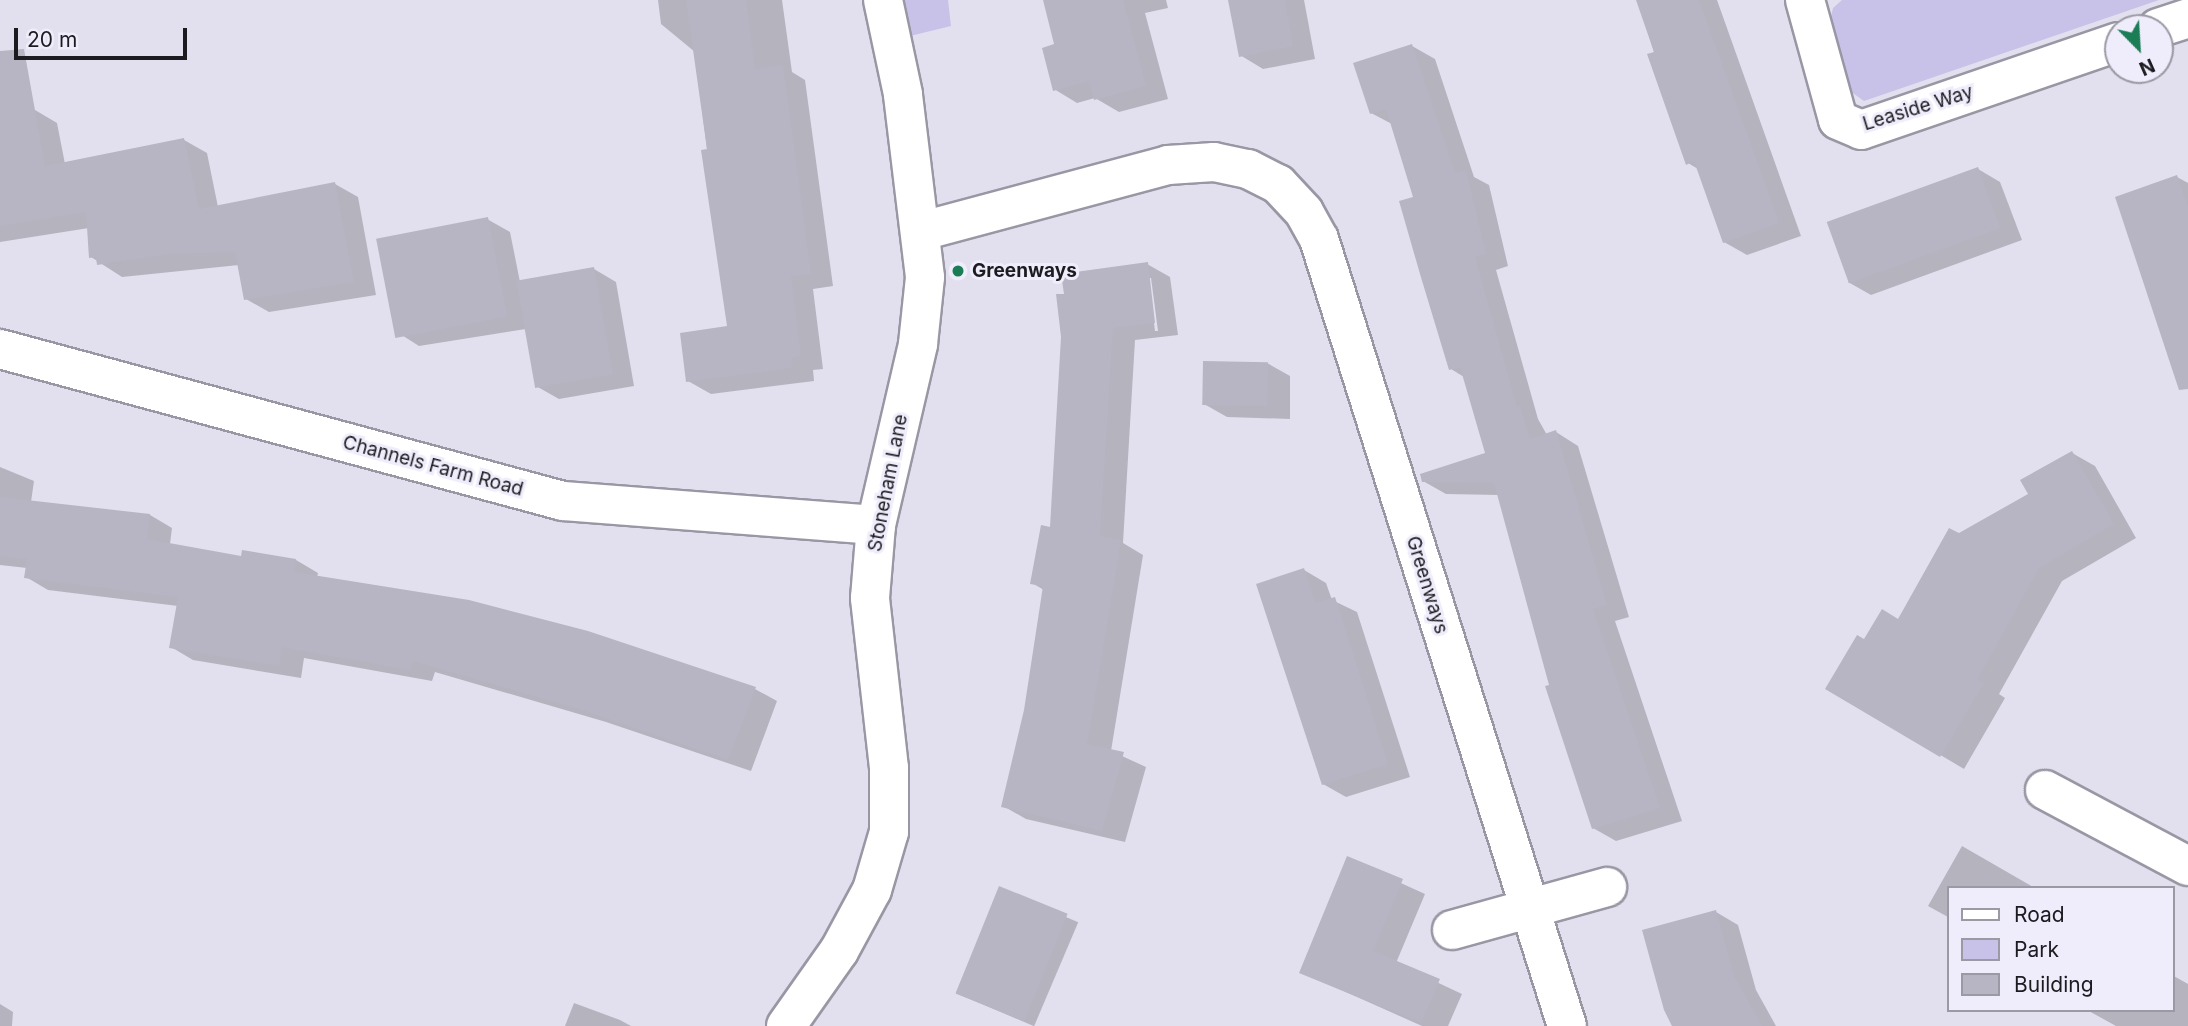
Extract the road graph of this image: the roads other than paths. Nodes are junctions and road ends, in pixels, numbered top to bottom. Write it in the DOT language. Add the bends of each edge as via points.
graph roads {
  1 [pos="883,0"];
  2 [pos="1805,0"];
  3 [pos="2104,47"];
  4 [pos="922,230"];
  5 [pos="0,349"];
  6 [pos="876,525"];
  7 [pos="2045,790"];
  8 [pos="2188,866"];
  9 [pos="1607,887"];
  10 [pos="1529,908"];
  11 [pos="1452,930"];
  12 [pos="786,1026"];
  13 [pos="1567,1026"];
  1 -- 4 [label="street, Stoneham Lane" via="903,94"];
  2 -- 3 [label="street, Leaside Way" via="1838,120 1861,130"];
  4 -- 6 [label="street, Stoneham Lane" via="925,276 918,344"];
  4 -- 10 [label="street, Greenways" via="1168,165 1214,162 1248,169 1278,184 1304,212 1319,239"];
  5 -- 6 [label="street, Channels Farm Road" via="564,501"];
  6 -- 12 [label="street, Stoneham Lane" via="870,598 889,768 889,832 872,890 839,951"];
  7 -- 8 [label="street"];
  9 -- 10 [label="street"];
  10 -- 11 [label="street"];
  10 -- 13 [label="street, Greenways"];
}
